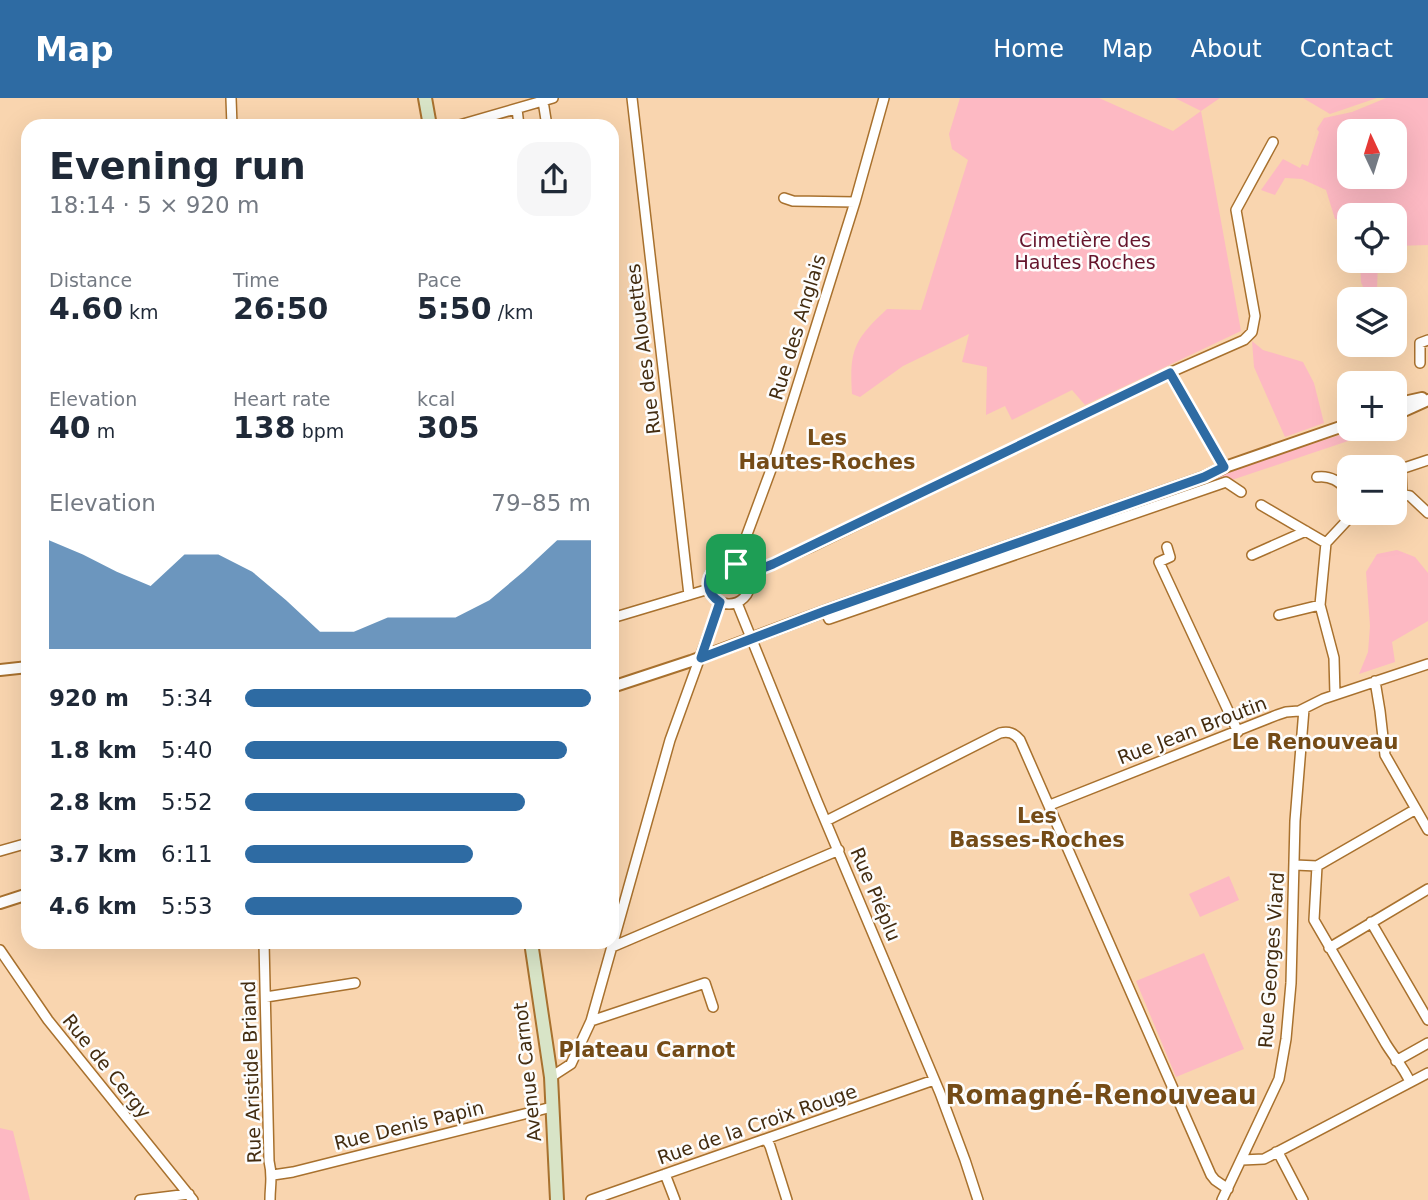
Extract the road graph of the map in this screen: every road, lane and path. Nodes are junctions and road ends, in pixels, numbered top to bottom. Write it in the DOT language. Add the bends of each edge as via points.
graph roads {
  1 [pos="230,98"];
  2 [pos="425,98"];
  3 [pos="553,98"];
  4 [pos="632,98"];
  5 [pos="884,98"];
  6 [pos="543,101"];
  7 [pos="517,109"];
  8 [pos="232,119"];
  9 [pos="429,119"];
  10 [pos="481,119"];
  11 [pos="518,119"];
  12 [pos="546,119"];
  13 [pos="1273,142"];
  14 [pos="784,198"];
  15 [pos="855,202"];
  16 [pos="1428,340"];
  17 [pos="1420,363"];
  18 [pos="1170,373"];
  19 [pos="1428,398"];
  20 [pos="1407,402"];
  21 [pos="1407,409"];
  22 [pos="1337,429"];
  23 [pos="1428,460"];
  24 [pos="1224,467"];
  25 [pos="1407,467"];
  26 [pos="1317,477"];
  27 [pos="1337,481"];
  28 [pos="1241,492"];
  29 [pos="1407,495"];
  30 [pos="1261,505"];
  31 [pos="1428,513"];
  32 [pos="1343,525"];
  33 [pos="1306,531"];
  34 [pos="1326,543"];
  35 [pos="1167,547"];
  36 [pos="1252,555"];
  37 [pos="736,564"];
  38 [pos="748,574"];
  39 [pos="709,589"];
  40 [pos="689,595"];
  41 [pos="720,602"];
  42 [pos="737,603"];
  43 [pos="1320,605"];
  44 [pos="825,611"];
  45 [pos="1279,615"];
  46 [pos="619,616"];
  47 [pos="751,639"];
  48 [pos="701,658"];
  49 [pos="1428,664"];
  50 [pos="21,668"];
  51 [pos="0,670"];
  52 [pos="1375,681"];
  53 [pos="619,685"];
  54 [pos="1335,695"];
  55 [pos="1304,709"];
  56 [pos="1238,732"];
  57 [pos="1050,805"];
  58 [pos="1416,809"];
  59 [pos="826,821"];
  60 [pos="1428,830"];
  61 [pos="21,845"];
  62 [pos="839,850"];
  63 [pos="0,851"];
  64 [pos="1295,865"];
  65 [pos="1317,866"];
  66 [pos="1427,892"];
  67 [pos="21,896"];
  68 [pos="0,903"];
  69 [pos="619,922"];
  70 [pos="1371,922"];
  71 [pos="619,944"];
  72 [pos="1329,948"];
  73 [pos="264,949"];
  74 [pos="532,949"];
  75 [pos="611,949"];
  76 [pos="0,950"];
  77 [pos="355,983"];
  78 [pos="266,998"];
  79 [pos="713,1007"];
  80 [pos="1428,1020"];
  81 [pos="591,1021"];
  82 [pos="1428,1043"];
  83 [pos="1396,1061"];
  84 [pos="1428,1073"];
  85 [pos="551,1077"];
  86 [pos="934,1080"];
  87 [pos="1410,1082"];
  88 [pos="552,1107"];
  89 [pos="766,1139"];
  90 [pos="1276,1152"];
  91 [pos="1241,1160"];
  92 [pos="665,1174"];
  93 [pos="273,1175"];
  94 [pos="1228,1189"];
  95 [pos="191,1197"];
  96 [pos="140,1200"];
  97 [pos="270,1200"];
  98 [pos="557,1200"];
  99 [pos="592,1200"];
  100 [pos="674,1200"];
  101 [pos="787,1200"];
  102 [pos="978,1200"];
  103 [pos="1222,1200"];
  104 [pos="1303,1200"];
  1 -- 8 [label="street"];
  2 -- 9 [label="main road"];
  3 -- 6 [label="street"];
  4 -- 40 [label="street, Rue des Alouettes"];
  5 -- 15 [label="street, Rue des Anglais"];
  6 -- 7 [label="street"];
  6 -- 12 [label="street"];
  7 -- 10 [label="street"];
  7 -- 11 [label="street"];
  13 -- 18 [label="street" via="1236,210 1255,316 1252,332 1244,340"];
  14 -- 15 [label="street"];
  15 -- 37 [label="street, Rue des Anglais" via="772,467"];
  16 -- 17 [label="street" via="1420,343"];
  18 -- 24 [label="street"];
  18 -- 38 [label="street"];
  19 -- 20 [label="street"];
  19 -- 21 [label="street"];
  22 -- 24 [label="street"];
  23 -- 25 [label="street"];
  24 -- 44 [label="street"];
  26 -- 27 [label="street"];
  28 -- 44 [label="street" via="1226,482 829,620"];
  29 -- 31 [label="street"];
  30 -- 33 [label="street"];
  32 -- 34 [label="street"];
  33 -- 34 [label="street"];
  33 -- 36 [label="street"];
  34 -- 43 [label="street"];
  35 -- 56 [label="street" via="1170,557 1159,562"];
  37 -- 38 [label="street"];
  37 -- 39 [label="street" via="723,563 712,570"];
  38 -- 42 [label="street" via="749,591"];
  39 -- 40 [label="street"];
  39 -- 41 [label="street"];
  40 -- 46 [label="street"];
  41 -- 42 [label="street"];
  41 -- 48 [label="street"];
  42 -- 47 [label="street, Rue Piéplu"];
  43 -- 45 [label="street"];
  43 -- 54 [label="street" via="1334,658"];
  44 -- 47 [label="street"];
  47 -- 48 [label="street"];
  47 -- 59 [label="street, Rue Piéplu"];
  48 -- 53 [label="street"];
  48 -- 69 [label="street" via="670,740"];
  49 -- 52 [label="street, Rue Jean Broutin"];
  50 -- 51 [label="street"];
  52 -- 54 [label="street, Rue Jean Broutin"];
  52 -- 58 [label="street" via="1385,755"];
  54 -- 55 [label="street, Rue Jean Broutin"];
  55 -- 56 [label="street, Rue Jean Broutin"];
  55 -- 64 [label="street, Rue Georges Viard"];
  56 -- 57 [label="street, Rue Jean Broutin"];
  57 -- 59 [label="street" via="1020,740 1007,731"];
  57 -- 94 [label="street" via="1211,1175"];
  58 -- 60 [label="street"];
  58 -- 65 [label="street"];
  59 -- 62 [label="street, Rue Piéplu"];
  61 -- 63 [label="street"];
  62 -- 71 [label="street"];
  62 -- 86 [label="street, Rue Piéplu"];
  64 -- 65 [label="street"];
  64 -- 91 [label="street, Rue Georges Viard" via="1291,983 1279,1079"];
  65 -- 72 [label="street" via="1314,920"];
  66 -- 70 [label="street"];
  67 -- 68 [label="street"];
  70 -- 72 [label="street"];
  70 -- 80 [label="street"];
  72 -- 83 [label="street"];
  73 -- 78 [label="street, Rue Aristide Briand"];
  74 -- 85 [label="main road, Avenue Carnot"];
  75 -- 81 [label="street"];
  76 -- 95 [label="street, Rue de Cergy" via="48,1020"];
  77 -- 78 [label="street"];
  78 -- 93 [label="street, Rue Aristide Briand"];
  79 -- 81 [label="street" via="705,983"];
  81 -- 85 [label="street" via="571,1064"];
  82 -- 83 [label="street"];
  83 -- 87 [label="street"];
  84 -- 87 [label="street"];
  85 -- 88 [label="main road, Avenue Carnot"];
  86 -- 89 [label="street, Rue de la Croix Rouge"];
  86 -- 102 [label="street, Rue Piéplu"];
  87 -- 90 [label="street"];
  88 -- 93 [label="street, Rue Denis Papin"];
  88 -- 98 [label="main road, Avenue Carnot"];
  89 -- 92 [label="street, Rue de la Croix Rouge"];
  89 -- 101 [label="street"];
  90 -- 91 [label="street" via="1264,1159"];
  90 -- 104 [label="street"];
  91 -- 94 [label="street, Rue Georges Viard"];
  92 -- 99 [label="street, Rue de la Croix Rouge"];
  92 -- 100 [label="street"];
  93 -- 97 [label="street, Rue Aristide Briand"];
  94 -- 103 [label="street, Rue Georges Viard"];
  95 -- 96 [label="street"];
}
